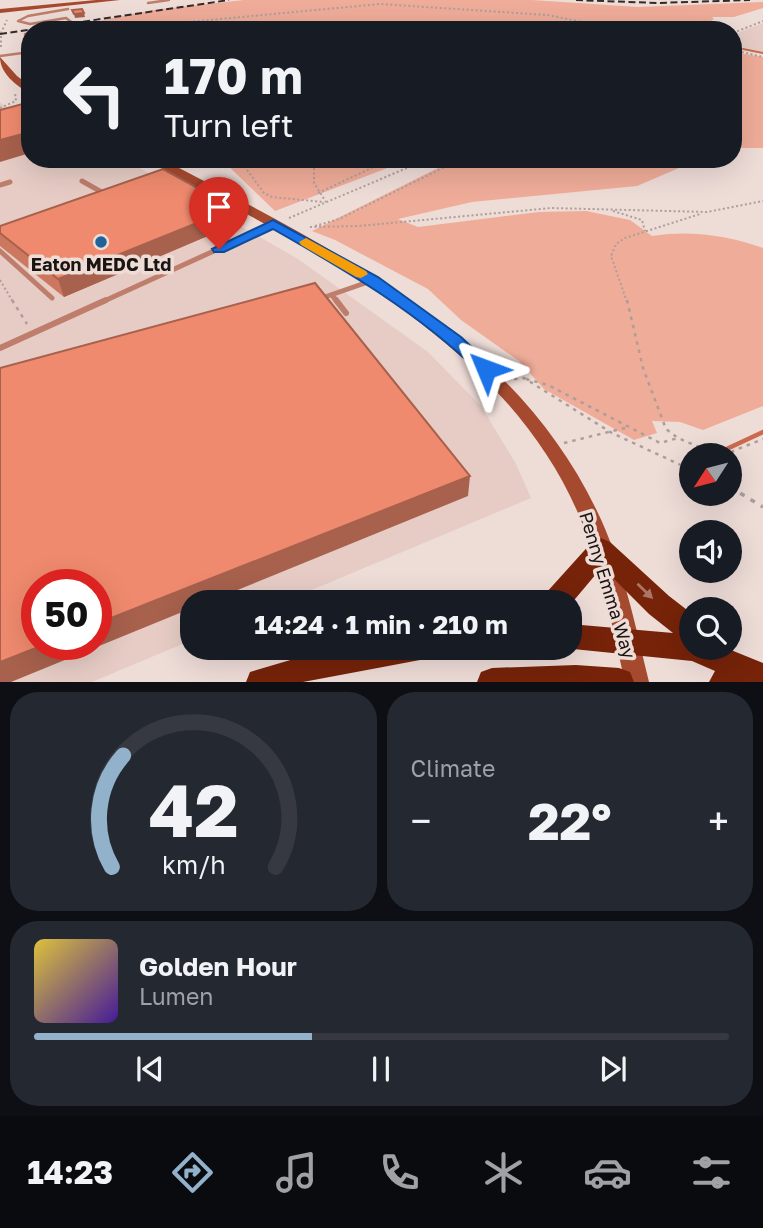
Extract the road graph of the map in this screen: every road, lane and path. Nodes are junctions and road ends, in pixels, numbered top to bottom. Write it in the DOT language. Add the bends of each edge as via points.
graph roads {
  1 [pos="117,0"];
  2 [pos="169,0"];
  3 [pos="148,3"];
  4 [pos="55,12"];
  5 [pos="4,15"];
  6 [pos="26,21"];
  7 [pos="35,21"];
  8 [pos="72,21"];
  9 [pos="198,21"];
  10 [pos="574,21"];
  11 [pos="763,21"];
  12 [pos="742,29"];
  13 [pos="1,38"];
  14 [pos="742,52"];
  15 [pos="21,54"];
  16 [pos="0,57"];
  17 [pos="763,57"];
  18 [pos="21,83"];
  19 [pos="170,168"];
  20 [pos="246,168"];
  21 [pos="313,168"];
  22 [pos="372,168"];
  23 [pos="407,168"];
  24 [pos="443,168"];
  25 [pos="82,181"];
  26 [pos="10,182"];
  27 [pos="0,185"];
  28 [pos="318,193"];
  29 [pos="116,201"];
  30 [pos="763,201"];
  31 [pos="326,202"];
  32 [pos="603,209"];
  33 [pos="707,212"];
  34 [pos="273,224"];
  35 [pos="645,231"];
  36 [pos="0,251"];
  37 [pos="0,280"];
  38 [pos="373,280"];
  39 [pos="332,295"];
  40 [pos="52,298"];
  41 [pos="308,301"];
  42 [pos="346,313"];
  43 [pos="33,333"];
  44 [pos="0,348"];
  45 [pos="523,378"];
  46 [pos="501,384"];
  47 [pos="629,427"];
  48 [pos="612,433"];
  49 [pos="678,438"];
  50 [pos="763,439"];
  51 [pos="689,443"];
  52 [pos="742,447"];
  53 [pos="551,448"];
  54 [pos="679,464"];
  55 [pos="742,494"];
  56 [pos="763,507"];
  57 [pos="601,549"];
  58 [pos="566,590"];
  59 [pos="679,621"];
  60 [pos="582,638"];
  61 [pos="627,642"];
  62 [pos="343,660"];
  63 [pos="734,660"];
  64 [pos="759,676"];
  65 [pos="261,682"];
  66 [pos="492,682"];
  67 [pos="619,682"];
  68 [pos="637,682"];
  69 [pos="724,682"];
  1 -- 4 [label="main road"];
  2 -- 3 [label="lane"];
  4 -- 5 [label="main road"];
  4 -- 5 [label="main road"];
  4 -- 6 [label="lane"];
  4 -- 7 [label="lane"];
  4 -- 8 [label="lane"];
  5 -- 13 [label="path"];
  9 -- 10 [label="path" via="372,4 547,15"];
  11 -- 12 [label="path"];
  14 -- 17 [label="path"];
  15 -- 16 [label="lane"];
  16 -- 18 [label="main road" via="9,74"];
  19 -- 34 [label="main road, Penny Emma Way"];
  20 -- 31 [label="path" via="272,197"];
  21 -- 28 [label="path"];
  22 -- 28 [label="path"];
  23 -- 31 [label="path"];
  24 -- 32 [label="path" via="339,219 310,227 551,208"];
  25 -- 29 [label="lane"];
  26 -- 27 [label="lane"];
  28 -- 31 [label="path"];
  30 -- 33 [label="path"];
  31 -- 34 [label="path"];
  32 -- 33 [label="path"];
  32 -- 35 [label="path" via="642,220"];
  33 -- 35 [label="path"];
  34 -- 38 [label="main road, Penny Emma Way"];
  34 -- 43 [label="lane"];
  35 -- 49 [label="path" via="616,244 611,256 643,368 666,429"];
  36 -- 40 [label="lane"];
  37 -- 43 [label="path"];
  38 -- 39 [label="lane"];
  38 -- 46 [label="main road, Penny Emma Way" via="456,340"];
  39 -- 41 [label="lane"];
  39 -- 42 [label="lane"];
  43 -- 44 [label="lane"];
  45 -- 46 [label="path"];
  45 -- 47 [label="path" via="548,385"];
  45 -- 48 [label="path"];
  46 -- 53 [label="main road, Penny Emma Way"];
  47 -- 48 [label="path"];
  47 -- 49 [label="path" via="660,443"];
  48 -- 53 [label="path" via="583,436"];
  48 -- 54 [label="path"];
  49 -- 51 [label="path"];
  50 -- 52 [label="path"];
  53 -- 57 [label="main road, Penny Emma Way" via="578,492"];
  55 -- 56 [label="path"];
  57 -- 58 [label="highway"];
  57 -- 59 [label="highway, one-way"];
  57 -- 61 [label="main road, Penny Emma Way"];
  60 -- 61 [label="highway"];
  61 -- 64 [label="highway" via="693,648"];
  61 -- 68 [label="main road, Penny Emma Way"];
  62 -- 65 [label="highway"];
  63 -- 64 [label="highway"];
  64 -- 69 [label="highway"];
  66 -- 67 [label="highway"];
}
